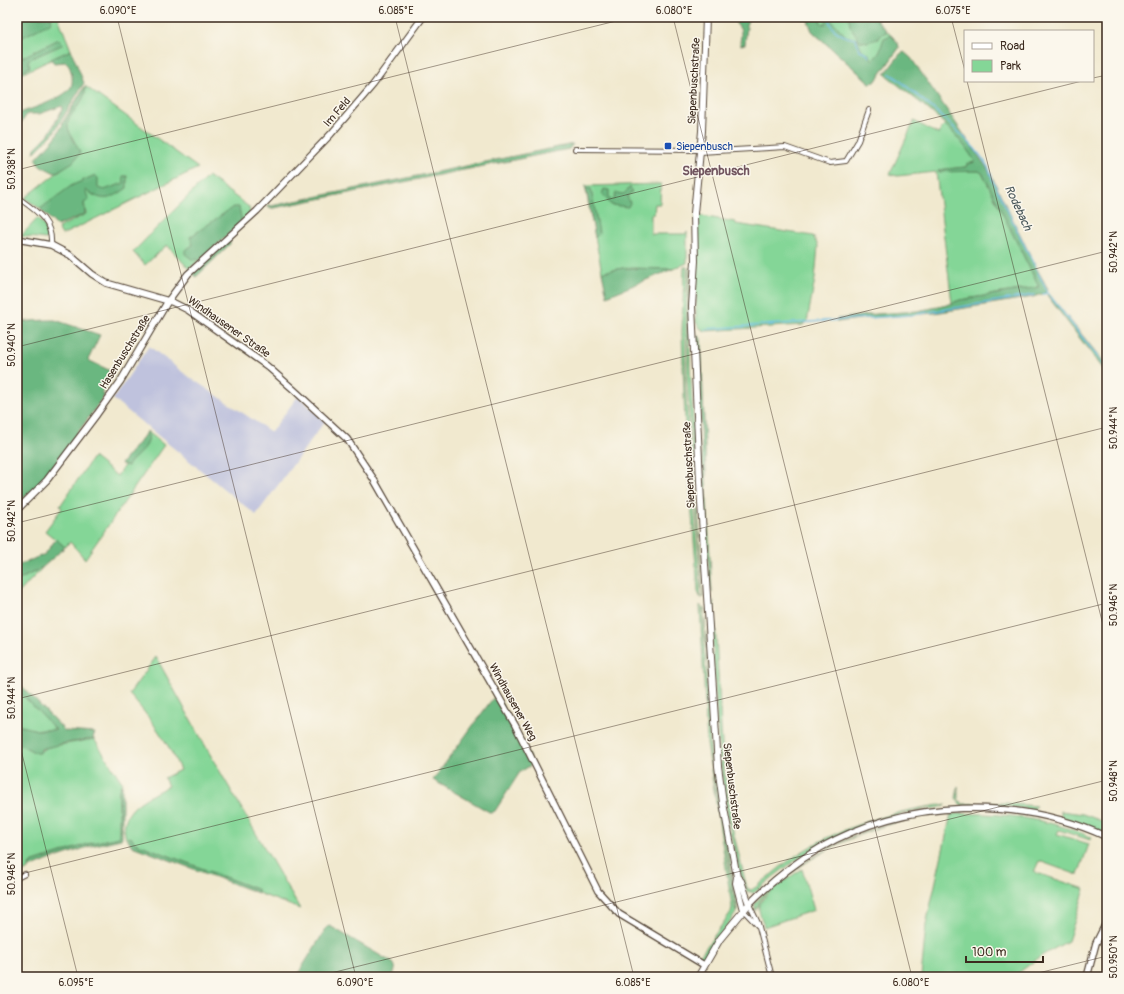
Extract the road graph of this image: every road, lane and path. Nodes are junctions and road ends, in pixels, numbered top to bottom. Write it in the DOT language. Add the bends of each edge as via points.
graph roads {
  1 [pos="423,17"];
  2 [pos="706,17"];
  3 [pos="869,110"];
  4 [pos="576,149"];
  5 [pos="700,151"];
  6 [pos="17,197"];
  7 [pos="257,211"];
  8 [pos="17,239"];
  9 [pos="51,245"];
  10 [pos="168,301"];
  11 [pos="328,421"];
  12 [pos="17,510"];
  13 [pos="1107,837"];
  14 [pos="25,874"];
  15 [pos="737,877"];
  16 [pos="17,878"];
  17 [pos="749,904"];
  18 [pos="743,910"];
  19 [pos="1107,921"];
  20 [pos="758,926"];
  21 [pos="704,964"];
  22 [pos="698,977"];
  23 [pos="772,977"];
  24 [pos="1087,977"];
  1 -- 7 [label="street, Im Feld" via="374,85"];
  2 -- 5 [label="main road, Siepenbuschstraße"];
  3 -- 5 [label="street" via="858,141 846,161 830,163 785,147"];
  4 -- 5 [label="street"];
  5 -- 15 [label="main road, Siepenbuschstraße" via="694,213 694,373 718,766"];
  6 -- 9 [label="street" via="47,221 52,236"];
  7 -- 10 [label="street, Hasenbuschstraße" via="188,274"];
  8 -- 9 [label="street, Windhausener Straße"];
  9 -- 10 [label="street, Windhausener Straße" via="70,255 106,283"];
  10 -- 11 [label="street, Windhausener Straße" via="188,310 267,366"];
  10 -- 12 [label="street, Hasenbuschstraße" via="120,382 100,410 49,477"];
  11 -- 21 [label="street, Windhausener Weg" via="347,439 369,472 488,677 525,743 598,891 619,914"];
  13 -- 17 [label="street" via="1067,821 1007,809 964,808 913,814 874,824 822,847 780,876"];
  14 -- 16 [label="street"];
  15 -- 17 [label="main road" via="741,881"];
  15 -- 18 [label="main road, Siepenbuschstraße" via="736,883"];
  17 -- 18 [label="main road"];
  17 -- 20 [label="street"];
  18 -- 20 [label="street"];
  18 -- 21 [label="main road"];
  19 -- 24 [label="street" via="1096,943"];
  20 -- 23 [label="street"];
  21 -- 22 [label="main road"];
}
